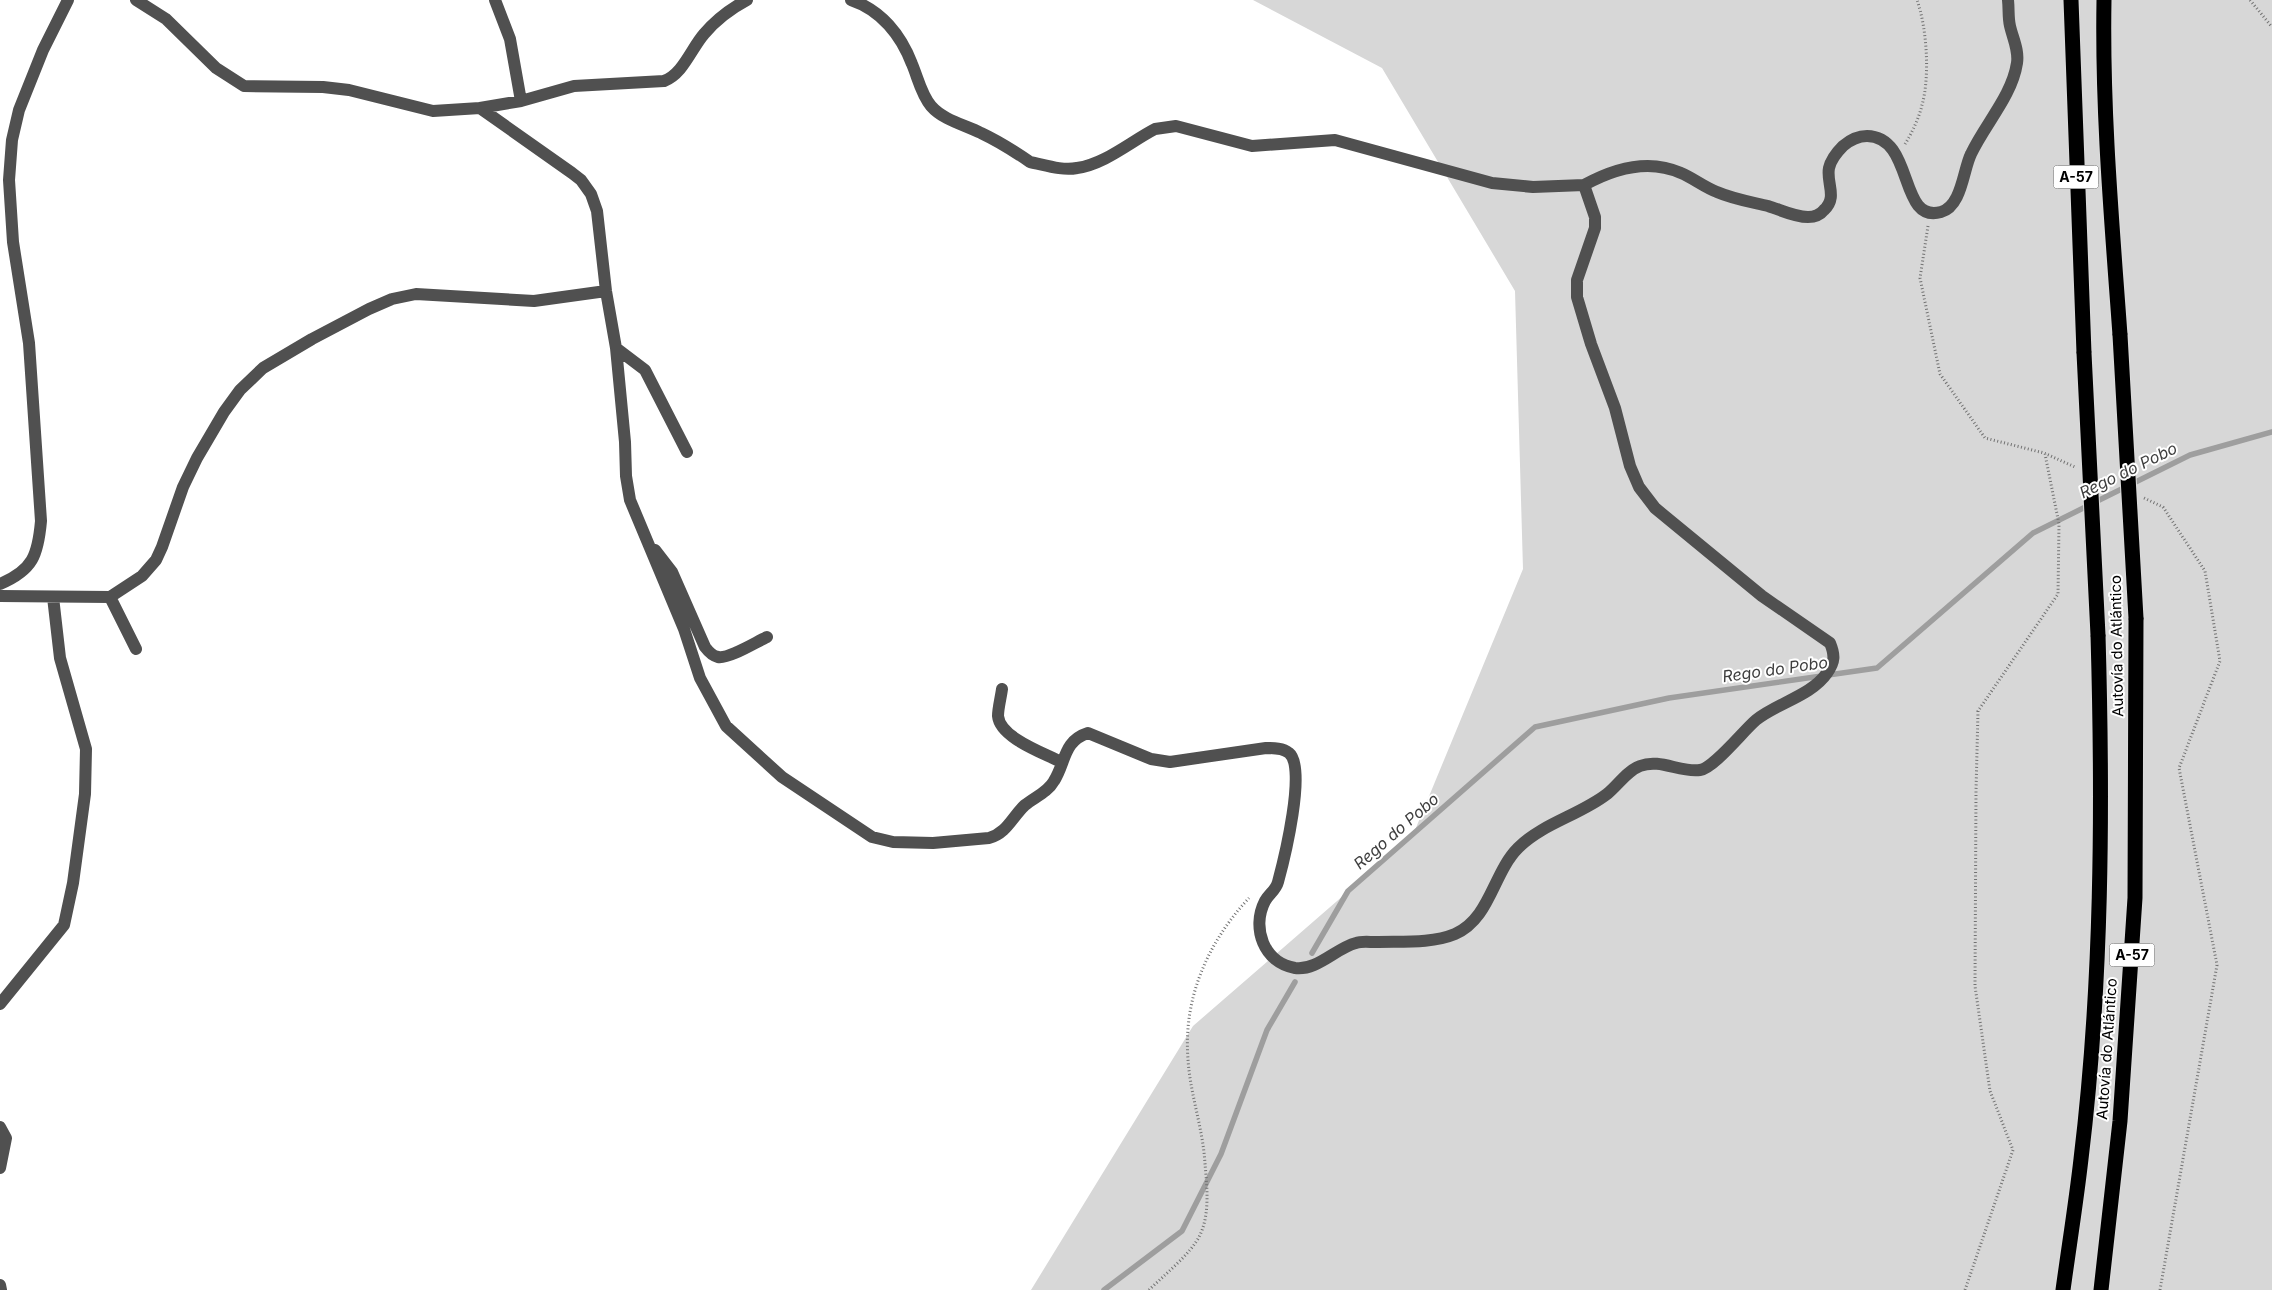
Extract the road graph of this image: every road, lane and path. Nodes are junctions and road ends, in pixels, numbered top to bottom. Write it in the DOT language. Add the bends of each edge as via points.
graph roads {
  1 [pos="68,0"];
  2 [pos="136,0"];
  3 [pos="495,0"];
  4 [pos="746,0"];
  5 [pos="851,0"];
  6 [pos="1917,0"];
  7 [pos="2008,0"];
  8 [pos="2071,0"];
  9 [pos="2104,0"];
  10 [pos="2250,0"];
  11 [pos="2272,27"];
  12 [pos="521,101"];
  13 [pos="480,108"];
  14 [pos="1898,156"];
  15 [pos="1584,185"];
  16 [pos="1930,212"];
  17 [pos="606,291"];
  18 [pos="616,348"];
  19 [pos="687,452"];
  20 [pos="2044,453"];
  21 [pos="2078,468"];
  22 [pos="2138,495"];
  23 [pos="648,543"];
  24 [pos="0,584"];
  25 [pos="0,596"];
  26 [pos="110,596"];
  27 [pos="52,597"];
  28 [pos="768,637"];
  29 [pos="136,649"];
  30 [pos="1002,689"];
  31 [pos="1062,762"];
  32 [pos="1256,891"];
  33 [pos="0,1004"];
  34 [pos="0,1127"];
  35 [pos="0,1168"];
  36 [pos="0,1285"];
  37 [pos="1,1290"];
  38 [pos="1149,1290"];
  39 [pos="1965,1290"];
  40 [pos="2063,1290"];
  41 [pos="2101,1290"];
  42 [pos="2160,1290"];
  1 -- 24 [label="street" via="36,67 19,110 12,140 9,180 13,242 29,343 42,521 40,542 30,564 22,573"];
  2 -- 13 [label="street" via="166,19 216,68 244,86 349,90 433,111"];
  3 -- 12 [label="street" via="510,38"];
  4 -- 12 [label="street" via="705,32 672,78 649,83 574,86"];
  5 -- 15 [label="street" via="883,17 891,27 932,107 1030,162 1076,168 1089,165 1154,129 1176,126 1252,146 1335,140 1492,183 1541,187"];
  6 -- 14 [label="path" via="1924,31 1922,105"];
  7 -- 16 [label="street" via="2017,51 2012,79 1971,153 1955,199 1941,212"];
  8 -- 40 [label="highway, Autovía do Atlántico / A-57, bridge" via="2098,635 2101,788 2097,947 2082,1158"];
  9 -- 41 [label="highway, Autovía do Atlántico / A-57, bridge" via="2108,173 2136,618 2134,898 2120,1121"];
  10 -- 11 [label="path"];
  12 -- 13 [label="street"];
  13 -- 17 [label="street" via="572,173 591,194 597,211"];
  14 -- 15 [label="street" via="1889,146 1874,138 1857,137 1847,143 1835,155 1829,169 1832,196 1829,206 1820,215 1808,217 1794,216 1718,193 1681,173 1656,166 1624,167"];
  14 -- 16 [label="street" via="1911,196 1919,207"];
  15 -- 31 [label="street" via="1595,217 1595,228 1577,280 1577,297 1639,487 1655,508 1762,596 1830,643 1835,654 1826,675 1812,687 1759,718 1710,766 1701,770 1667,764 1639,766 1607,794 1535,834 1507,861 1486,904 1471,923 1456,933 1439,939 1355,943 1307,967 1295,968 1274,958 1267,950 1259,928 1260,914 1278,886 1297,789 1297,768 1288,752 1266,748 1170,762 1151,759 1088,733 1073,741"];
  16 -- 20 [label="path" via="1920,278 1940,374 1985,438"];
  17 -- 18 [label="street"];
  17 -- 26 [label="street" via="534,302 416,294 368,309 289,352 263,368 240,390 224,412 183,487 156,560 142,576"];
  18 -- 19 [label="street" via="645,370"];
  18 -- 23 [label="street" via="626,442 626,476 630,500"];
  20 -- 21 [label="path"];
  20 -- 39 [label="path" via="2059,524 2058,594 1978,711 1975,986 1990,1091 2013,1150"];
  22 -- 42 [label="path" via="2163,507 2204,571 2220,661 2179,768 2217,965"];
  23 -- 28 [label="street" via="672,572 710,652 717,657 726,657"];
  23 -- 31 [label="street" via="684,629 700,678 726,726 782,777 872,837 893,842 933,843 997,836 1023,807 1049,789"];
  25 -- 27 [label="street"];
  26 -- 27 [label="street"];
  26 -- 29 [label="street"];
  27 -- 33 [label="street" via="60,658 86,749 84,804 64,925"];
  30 -- 31 [label="street" via="998,715 1001,726 1012,737"];
  32 -- 38 [label="path" via="1202,966 1192,996 1188,1060 1204,1141 1205,1218 1200,1235 1191,1248"];
  34 -- 35 [label="street" via="6,1138"];
  36 -- 37 [label="street"];
}
